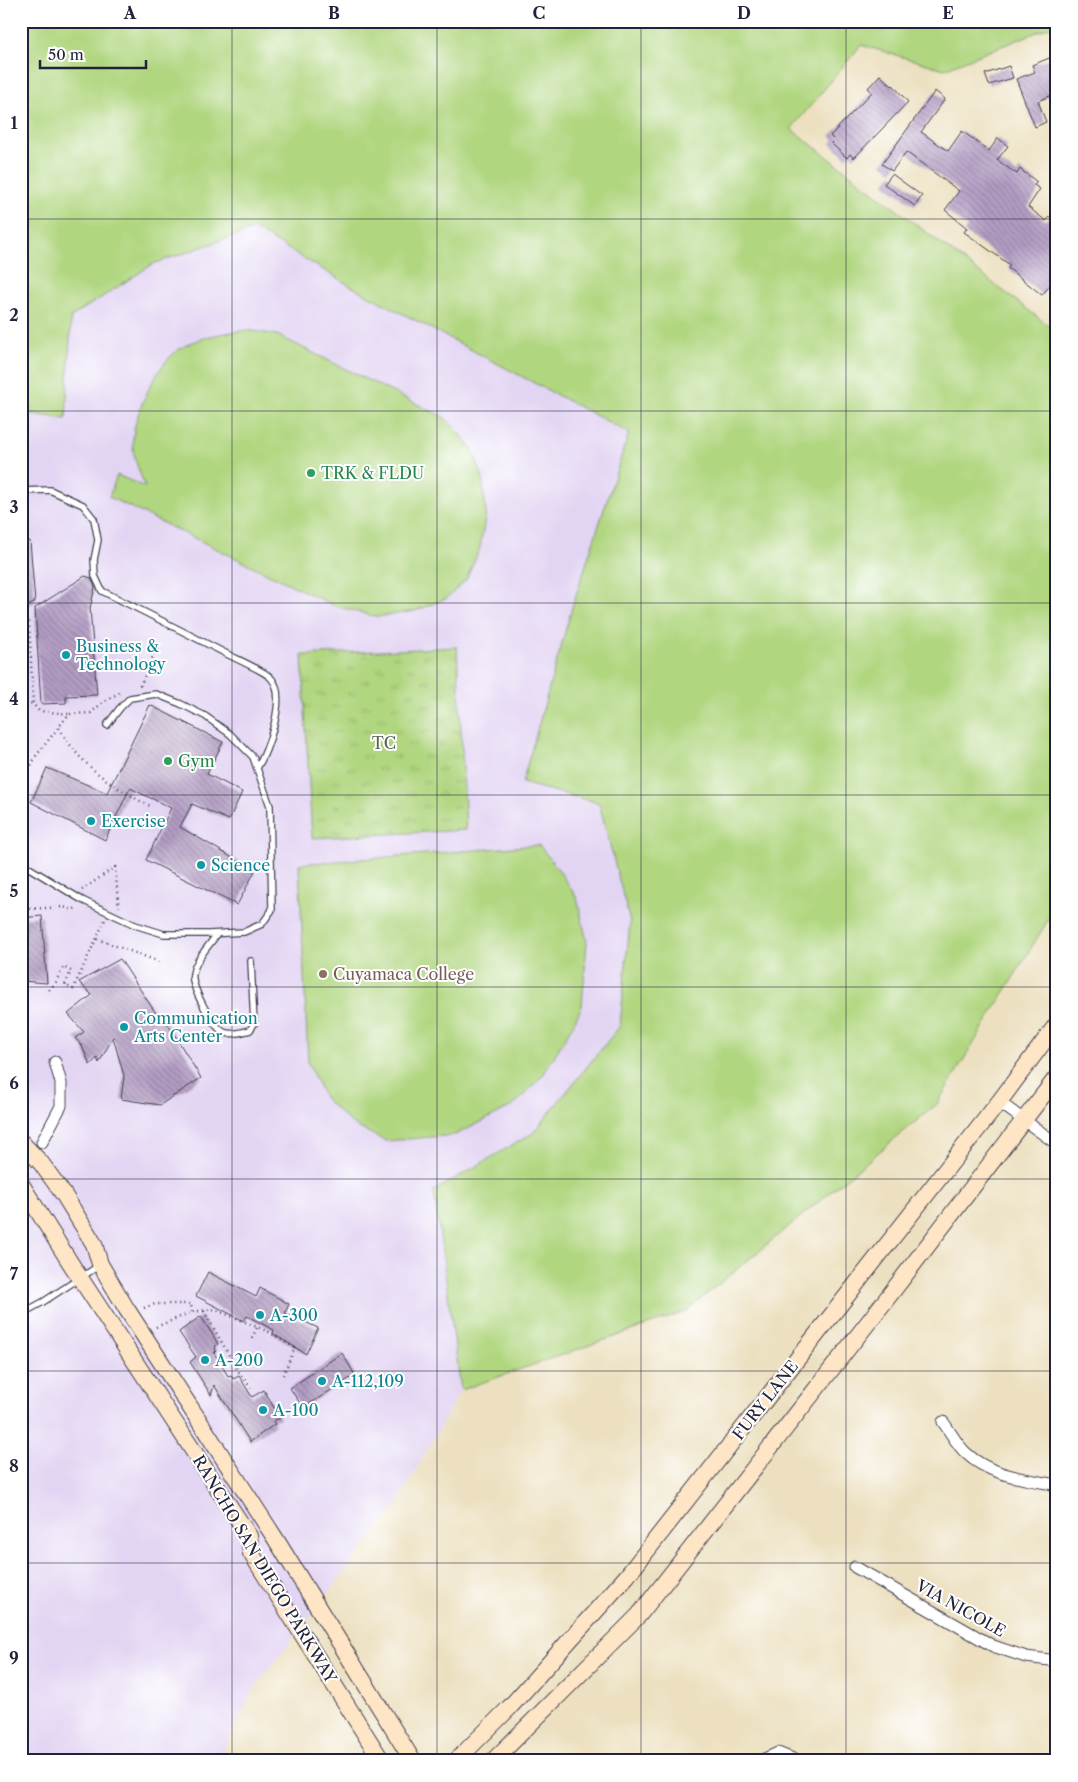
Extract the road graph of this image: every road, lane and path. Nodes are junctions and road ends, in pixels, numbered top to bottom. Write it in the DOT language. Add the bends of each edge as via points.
graph roads {
  1 [pos="21,491"];
  2 [pos="21,622"];
  3 [pos="21,635"];
  4 [pos="158,645"];
  5 [pos="140,686"];
  6 [pos="133,688"];
  7 [pos="126,690"];
  8 [pos="141,696"];
  9 [pos="21,700"];
  10 [pos="26,702"];
  11 [pos="33,704"];
  12 [pos="69,714"];
  13 [pos="107,726"];
  14 [pos="59,728"];
  15 [pos="257,768"];
  16 [pos="22,783"];
  17 [pos="150,806"];
  18 [pos="21,862"];
  19 [pos="75,895"];
  20 [pos="78,908"];
  21 [pos="25,909"];
  22 [pos="108,912"];
  23 [pos="98,918"];
  24 [pos="122,918"];
  25 [pos="104,922"];
  26 [pos="217,934"];
  27 [pos="97,939"];
  28 [pos="251,961"];
  29 [pos="160,962"];
  30 [pos="49,990"];
  31 [pos="1057,1024"];
  32 [pos="55,1062"];
  33 [pos="1057,1077"];
  34 [pos="999,1102"];
  35 [pos="1025,1120"];
  36 [pos="21,1142"];
  37 [pos="42,1142"];
  38 [pos="1057,1144"];
  39 [pos="21,1184"];
  40 [pos="100,1264"];
  41 [pos="80,1278"];
  42 [pos="126,1308"];
  43 [pos="204,1311"];
  44 [pos="192,1312"];
  45 [pos="21,1314"];
  46 [pos="146,1314"];
  47 [pos="151,1321"];
  48 [pos="257,1328"];
  49 [pos="252,1338"];
  50 [pos="283,1375"];
  51 [pos="251,1388"];
  52 [pos="943,1422"];
  53 [pos="1057,1485"];
  54 [pos="855,1567"];
  55 [pos="1057,1661"];
  56 [pos="382,1761"];
  57 [pos="412,1761"];
  58 [pos="456,1761"];
  59 [pos="493,1761"];
  60 [pos="760,1761"];
  61 [pos="798,1761"];
  1 -- 15 [label="lane" via="50,490 83,505 94,519 98,540 95,576 102,591 272,679 278,694 274,725 264,758"];
  2 -- 11 [label="path" via="29,620"];
  3 -- 10 [label="path"];
  4 -- 5 [label="path"];
  5 -- 6 [label="path"];
  5 -- 8 [label="path"];
  7 -- 12 [label="path" via="103,702 91,713"];
  8 -- 13 [label="lane" via="130,698"];
  8 -- 15 [label="lane" via="156,694 205,716 230,734 252,757"];
  9 -- 10 [label="path"];
  10 -- 11 [label="path"];
  11 -- 12 [label="path" via="39,711"];
  12 -- 14 [label="path"];
  14 -- 16 [label="path" via="36,756"];
  14 -- 17 [label="path" via="79,756 102,776 125,794"];
  15 -- 26 [label="lane" via="270,806 272,910 262,924 244,932"];
  18 -- 19 [label="lane"];
  19 -- 22 [label="lane"];
  19 -- 24 [label="path" via="115,868"];
  20 -- 21 [label="path"];
  22 -- 24 [label="lane"];
  22 -- 25 [label="path"];
  23 -- 25 [label="path"];
  24 -- 26 [label="lane" via="164,934"];
  25 -- 27 [label="path"];
  26 -- 28 [label="lane" via="192,976 194,988 216,1026 225,1033 250,1030 254,1024"];
  27 -- 29 [label="path"];
  27 -- 30 [label="path" via="73,989 65,985 71,971 63,967"];
  31 -- 34 [label="main road, FURY LANE"];
  32 -- 37 [label="street" via="62,1083 62,1106"];
  33 -- 35 [label="main road, FURY LANE"];
  34 -- 35 [label="street"];
  34 -- 58 [label="main road, FURY LANE" via="627,1576 509,1708"];
  35 -- 38 [label="street"];
  35 -- 59 [label="main road, FURY LANE" via="639,1615"];
  36 -- 40 [label="main road" via="41,1163 64,1196 94,1244"];
  39 -- 41 [label="main road, RANCHO SAN DIEGO PARKWAY"];
  40 -- 41 [label="lane"];
  40 -- 42 [label="main road"];
  41 -- 42 [label="main road" via="97,1281"];
  41 -- 45 [label="lane"];
  41 -- 56 [label="main road, RANCHO SAN DIEGO PARKWAY" via="249,1536 251,1553"];
  42 -- 57 [label="main road, RANCHO SAN DIEGO PARKWAY" via="275,1538"];
  43 -- 44 [label="path"];
  43 -- 48 [label="path" via="214,1309"];
  43 -- 51 [label="path"];
  44 -- 46 [label="path" via="191,1304 155,1304 142,1308"];
  44 -- 47 [label="path" via="155,1327"];
  48 -- 49 [label="path"];
  48 -- 50 [label="path" via="295,1348"];
  52 -- 53 [label="street" via="965,1453 978,1462 1013,1477"];
  54 -- 55 [label="street, VIA NICOLE" via="993,1646 1026,1657"];
  60 -- 61 [label="street" via="778,1753"];
}
